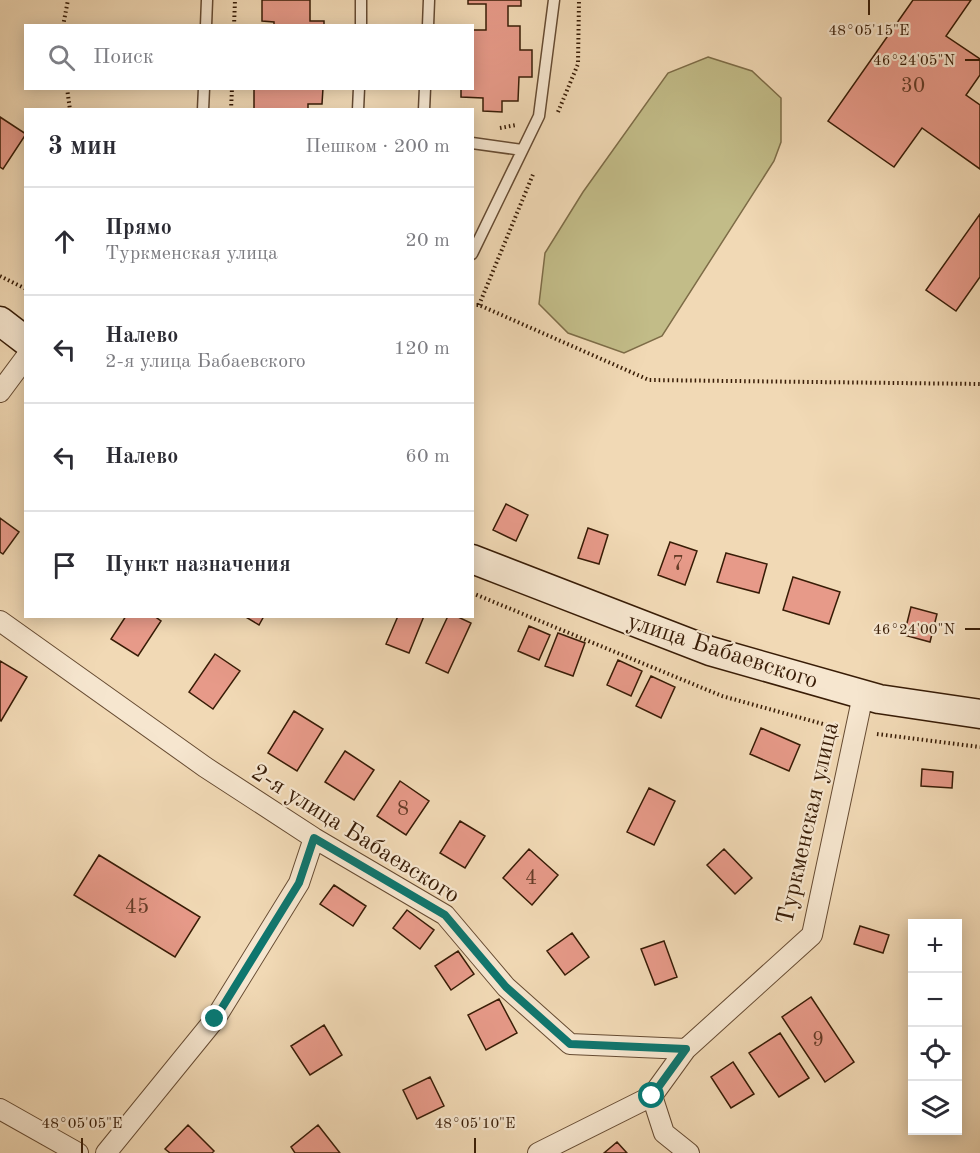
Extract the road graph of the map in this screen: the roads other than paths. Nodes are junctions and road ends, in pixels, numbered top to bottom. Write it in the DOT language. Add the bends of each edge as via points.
graph roads {
  1 [pos="207,0"];
  2 [pos="361,0"];
  3 [pos="429,0"];
  4 [pos="554,0"];
  5 [pos="206,24"];
  6 [pos="361,24"];
  7 [pos="428,24"];
  8 [pos="204,90"];
  9 [pos="359,90"];
  10 [pos="425,90"];
  11 [pos="203,108"];
  12 [pos="358,108"];
  13 [pos="424,108"];
  14 [pos="474,143"];
  15 [pos="522,150"];
  16 [pos="474,250"];
  17 [pos="0,321"];
  18 [pos="24,339"];
  19 [pos="24,360"];
  20 [pos="0,392"];
  21 [pos="474,560"];
  22 [pos="0,621"];
  23 [pos="863,695"];
  24 [pos="980,714"];
  25 [pos="314,838"];
  26 [pos="686,1049"];
  27 [pos="652,1096"];
  28 [pos="0,1109"];
  29 [pos="78,1153"];
  30 [pos="106,1153"];
  31 [pos="538,1153"];
  32 [pos="689,1153"];
  1 -- 5 [label="lane"];
  2 -- 6 [label="lane"];
  3 -- 7 [label="lane"];
  4 -- 15 [label="lane" via="539,116"];
  8 -- 11 [label="lane"];
  9 -- 12 [label="lane"];
  10 -- 13 [label="lane"];
  14 -- 15 [label="lane"];
  15 -- 16 [label="lane"];
  17 -- 18 [label="main road"];
  19 -- 20 [label="street"];
  21 -- 23 [label="main road, улица Бабаевского" via="710,651"];
  22 -- 25 [label="street, 2-я улица Бабаевского" via="156,734"];
  23 -- 24 [label="main road, улица Бабаевского"];
  23 -- 26 [label="street, Туркменская улица" via="812,935"];
  25 -- 26 [label="street, 2-я улица Бабаевского" via="445,915 506,987 570,1044"];
  25 -- 30 [label="street" via="299,883 215,1019"];
  26 -- 27 [label="street, Туркменская улица"];
  27 -- 31 [label="street, Туркменская улица"];
  27 -- 32 [label="street" via="664,1133"];
  28 -- 29 [label="street"];
}
